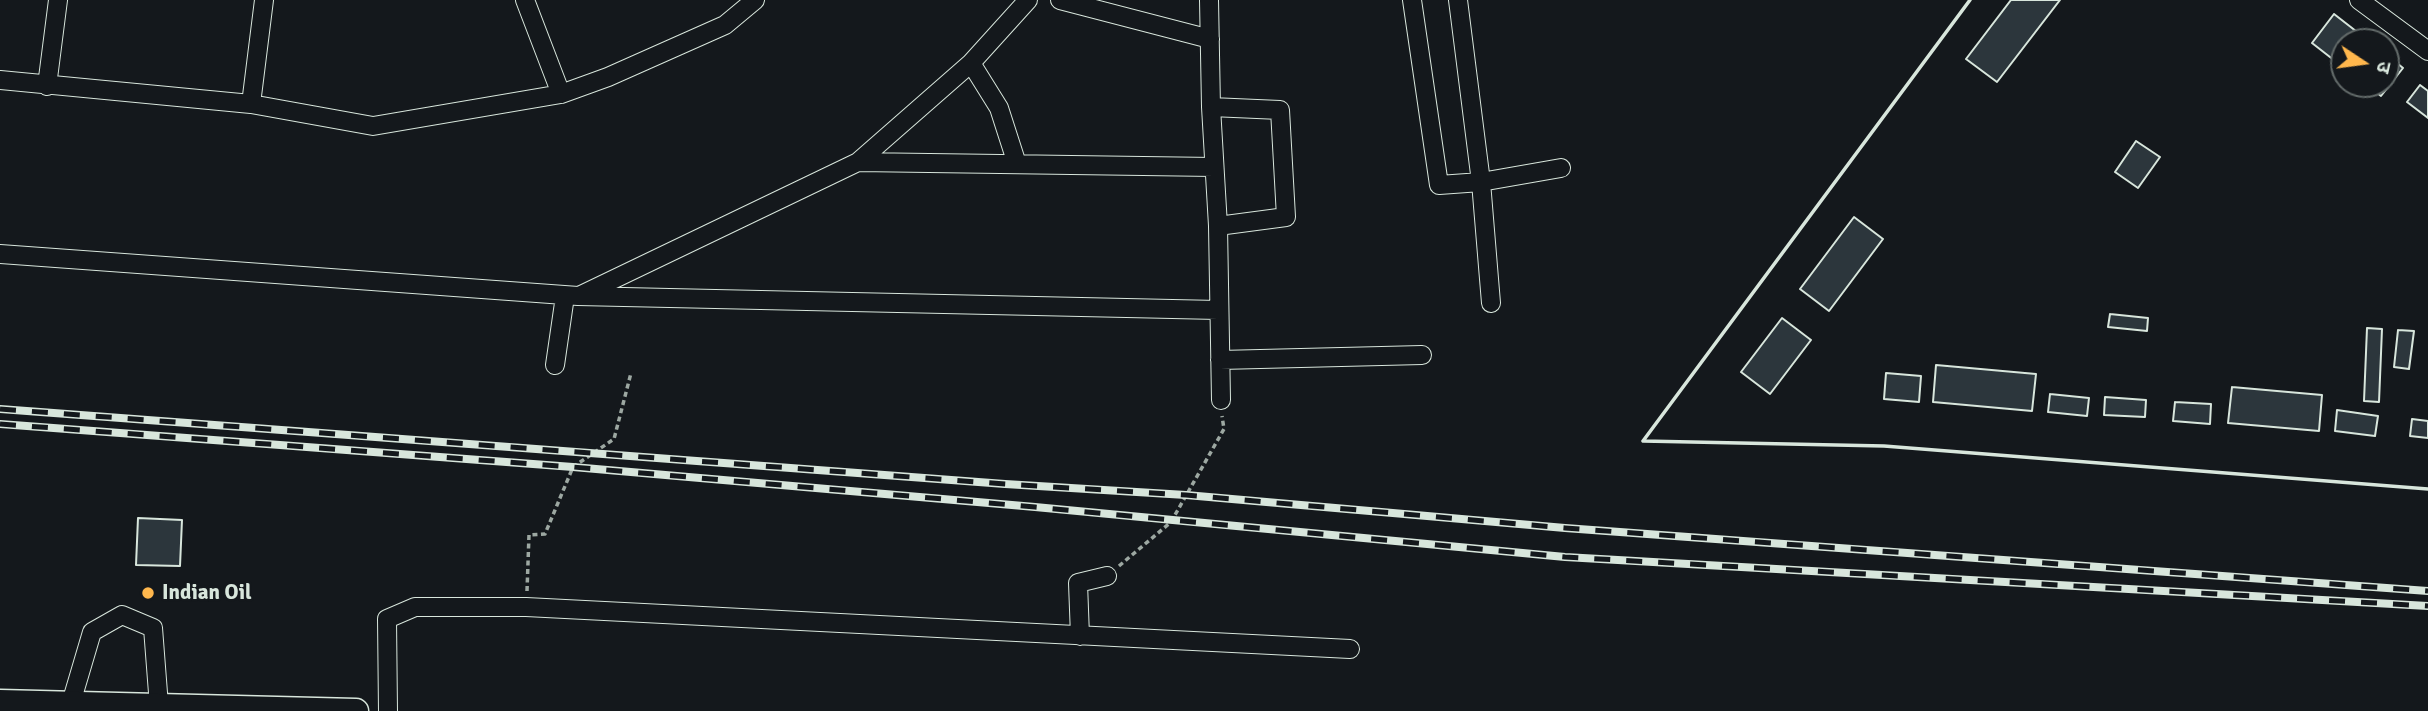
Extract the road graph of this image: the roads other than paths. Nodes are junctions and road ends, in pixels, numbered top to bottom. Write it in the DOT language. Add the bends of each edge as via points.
graph roads {
  1 [pos="58,0"];
  2 [pos="264,0"];
  3 [pos="525,0"];
  4 [pos="755,0"];
  5 [pos="1028,0"];
  6 [pos="1060,0"];
  7 [pos="1209,0"];
  8 [pos="1412,0"];
  9 [pos="1458,0"];
  10 [pos="2359,0"];
  11 [pos="1210,39"];
  12 [pos="2428,51"];
  13 [pos="971,63"];
  14 [pos="0,80"];
  15 [pos="47,86"];
  16 [pos="561,94"];
  17 [pos="251,104"];
  18 [pos="1211,107"];
  19 [pos="858,162"];
  20 [pos="1017,164"];
  21 [pos="1214,167"];
  22 [pos="1562,168"];
  23 [pos="1481,182"];
  24 [pos="1218,226"];
  25 [pos="0,254"];
  26 [pos="571,296"];
  27 [pos="1491,303"];
  28 [pos="1218,310"];
  29 [pos="1422,355"];
  30 [pos="1220,360"];
  31 [pos="555,365"];
  32 [pos="1221,400"];
  33 [pos="1107,576"];
  34 [pos="1080,636"];
  35 [pos="1350,649"];
  36 [pos="0,702"];
  37 [pos="71,703"];
  38 [pos="159,706"];
  39 [pos="356,711"];
  40 [pos="388,711"];
  1 -- 15 [label="street"];
  2 -- 17 [label="street"];
  3 -- 16 [label="street"];
  4 -- 16 [label="street" via="725,25"];
  5 -- 13 [label="street"];
  6 -- 11 [label="street"];
  7 -- 11 [label="street"];
  8 -- 23 [label="street" via="1439,185"];
  9 -- 23 [label="street"];
  10 -- 12 [label="street"];
  11 -- 18 [label="street"];
  13 -- 19 [label="street"];
  13 -- 20 [label="street" via="999,108"];
  14 -- 15 [label="street"];
  15 -- 17 [label="street"];
  16 -- 17 [label="street" via="373,126"];
  18 -- 21 [label="street"];
  18 -- 24 [label="street" via="1280,110 1286,217"];
  19 -- 20 [label="street"];
  19 -- 26 [label="street"];
  20 -- 21 [label="street"];
  21 -- 24 [label="street"];
  22 -- 23 [label="street"];
  23 -- 27 [label="street"];
  24 -- 28 [label="street"];
  25 -- 26 [label="street"];
  26 -- 28 [label="street"];
  26 -- 31 [label="street"];
  28 -- 30 [label="street"];
  29 -- 30 [label="street"];
  30 -- 32 [label="street"];
  33 -- 34 [label="street" via="1078,583"];
  34 -- 35 [label="street"];
  34 -- 40 [label="street" via="526,607 415,607 387,619"];
  36 -- 37 [label="street"];
  37 -- 38 [label="street"];
  37 -- 38 [label="street" via="92,632 122,615 153,628"];
  38 -- 39 [label="street"];
}
